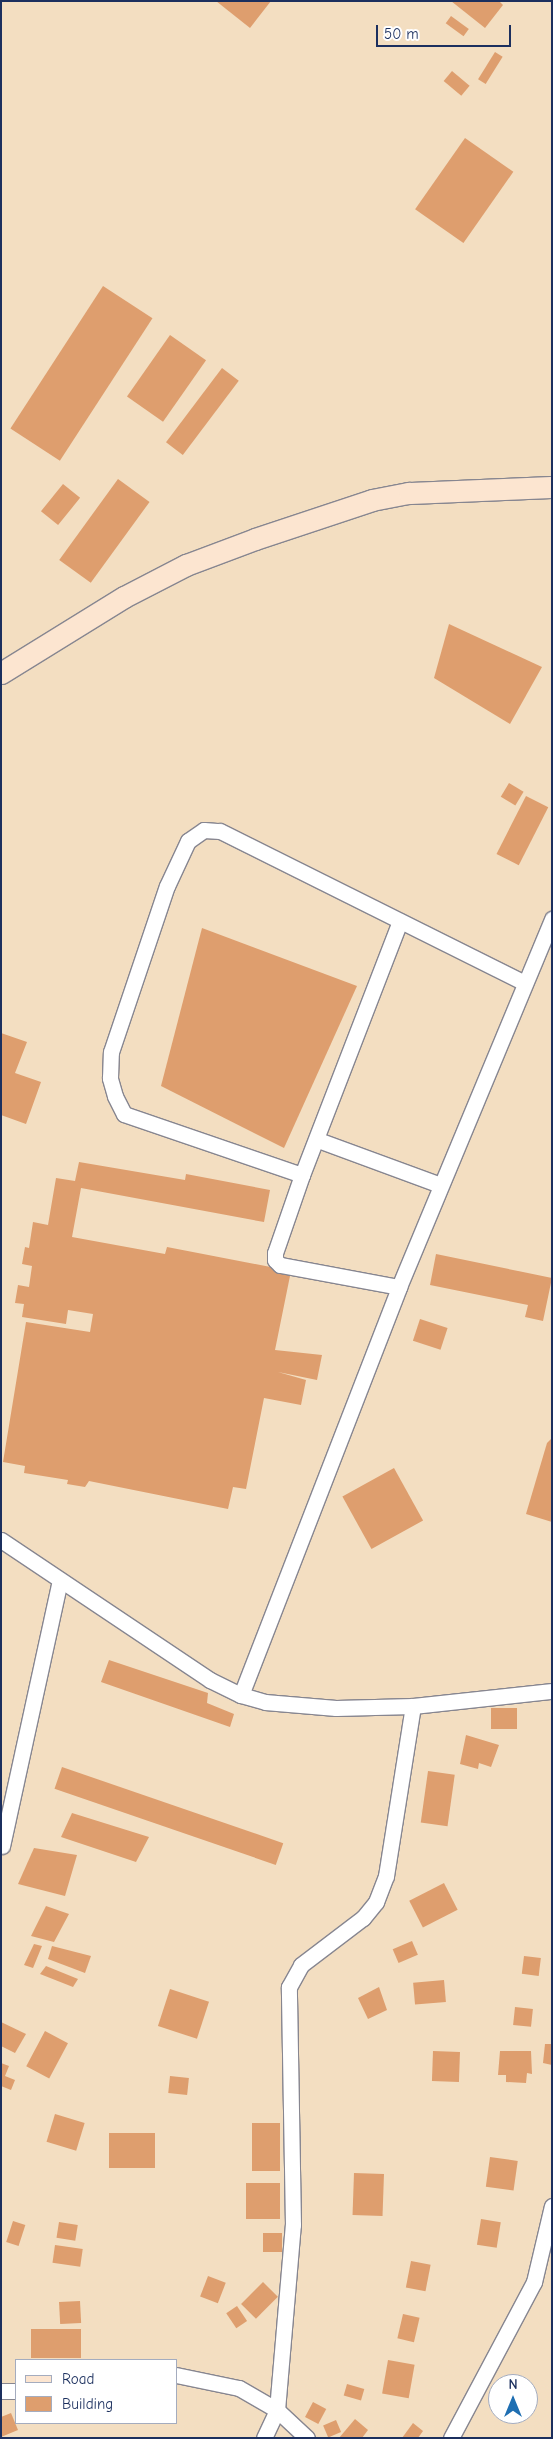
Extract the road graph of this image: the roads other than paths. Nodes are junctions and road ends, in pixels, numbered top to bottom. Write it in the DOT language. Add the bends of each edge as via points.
graph roads {
  1 [pos="552,488"];
  2 [pos="1,673"];
  3 [pos="552,919"];
  4 [pos="400,921"];
  5 [pos="524,982"];
  6 [pos="318,1140"];
  7 [pos="302,1175"];
  8 [pos="440,1185"];
  9 [pos="399,1287"];
  10 [pos="1,1540"];
  11 [pos="60,1580"];
  12 [pos="552,1691"];
  13 [pos="241,1695"];
  14 [pos="413,1706"];
  15 [pos="2,1846"];
  16 [pos="552,2206"];
  17 [pos="178,2375"];
  18 [pos="1,2391"];
  19 [pos="15,2391"];
  20 [pos="277,2410"];
  21 [pos="264,2438"];
  22 [pos="307,2438"];
  23 [pos="451,2438"];
  1 -- 2 [label="main road" via="409,493 372,500 264,536 186,565 124,596"];
  3 -- 5 [label="street"];
  4 -- 5 [label="street"];
  4 -- 6 [label="street"];
  4 -- 7 [label="street" via="220,831 204,830 188,841 166,886 111,1052 110,1078 115,1096 124,1114"];
  5 -- 8 [label="street"];
  6 -- 7 [label="street"];
  6 -- 8 [label="street"];
  7 -- 9 [label="street" via="275,1260 280,1265"];
  8 -- 9 [label="street"];
  9 -- 13 [label="street"];
  10 -- 11 [label="street"];
  11 -- 13 [label="street" via="210,1680"];
  11 -- 15 [label="street"];
  12 -- 14 [label="street"];
  13 -- 14 [label="street" via="265,1702 336,1708"];
  14 -- 20 [label="street" via="386,1876 376,1902 363,1918 300,1965 289,1987 293,2225"];
  16 -- 23 [label="street" via="534,2282"];
  17 -- 20 [label="street" via="239,2388"];
  18 -- 19 [label="street"];
  20 -- 21 [label="street"];
  20 -- 22 [label="street"];
}
